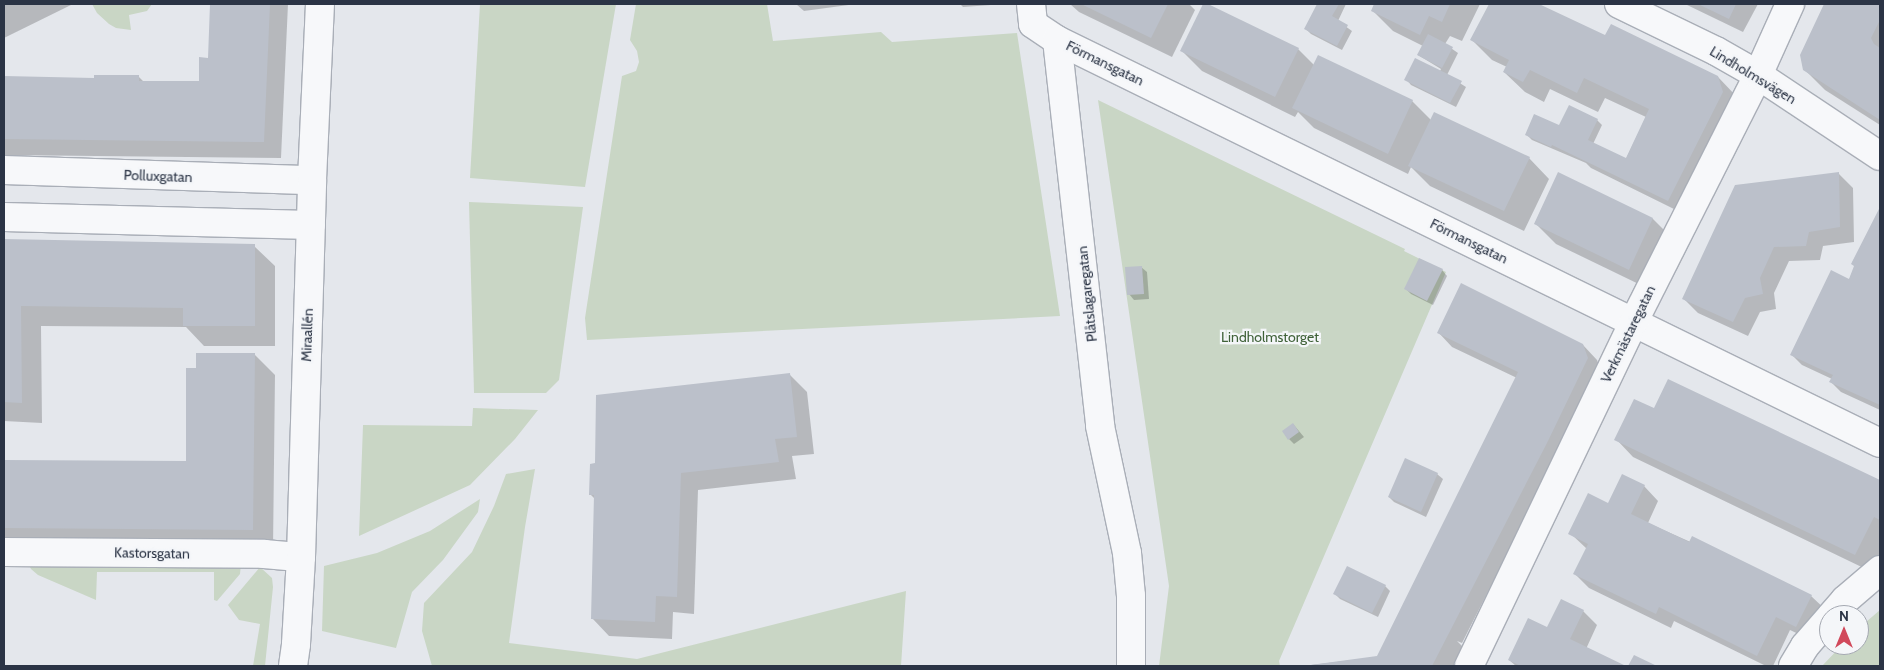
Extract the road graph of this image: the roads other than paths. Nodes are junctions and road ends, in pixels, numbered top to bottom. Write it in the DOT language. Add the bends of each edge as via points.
graph roads {
  1 [pos="320,4"];
  2 [pos="1031,4"];
  3 [pos="1619,4"];
  4 [pos="1790,4"];
  5 [pos="1057,40"];
  6 [pos="1758,75"];
  7 [pos="1880,156"];
  8 [pos="4,170"];
  9 [pos="312,180"];
  10 [pos="4,217"];
  11 [pos="311,225"];
  12 [pos="1634,321"];
  13 [pos="1880,443"];
  14 [pos="4,552"];
  15 [pos="301,557"];
  16 [pos="1880,570"];
  17 [pos="1841,605"];
  18 [pos="1819,630"];
  19 [pos="293,666"];
  20 [pos="1131,666"];
  21 [pos="1469,666"];
  22 [pos="1793,666"];
  1 -- 9 [label="street, Miraallén"];
  2 -- 5 [label="street" via="1033,24"];
  3 -- 6 [label="street, Lindholmsvägen"];
  4 -- 6 [label="street, Verkmästaregatan"];
  5 -- 12 [label="street, Förmansgatan"];
  5 -- 20 [label="street, Plåtslagaregatan" via="1102,436 1122,527 1132,596"];
  6 -- 7 [label="street, Lindholmsvägen"];
  6 -- 12 [label="street, Verkmästaregatan"];
  8 -- 9 [label="street, Polluxgatan"];
  9 -- 11 [label="street, Miraallén"];
  10 -- 11 [label="street"];
  11 -- 15 [label="street, Miraallén"];
  12 -- 13 [label="street, Förmansgatan"];
  12 -- 21 [label="street, Verkmästaregatan"];
  14 -- 15 [label="street, Kastorsgatan"];
  15 -- 19 [label="street, Miraallén"];
  16 -- 17 [label="street"];
  18 -- 22 [label="street"];
}
